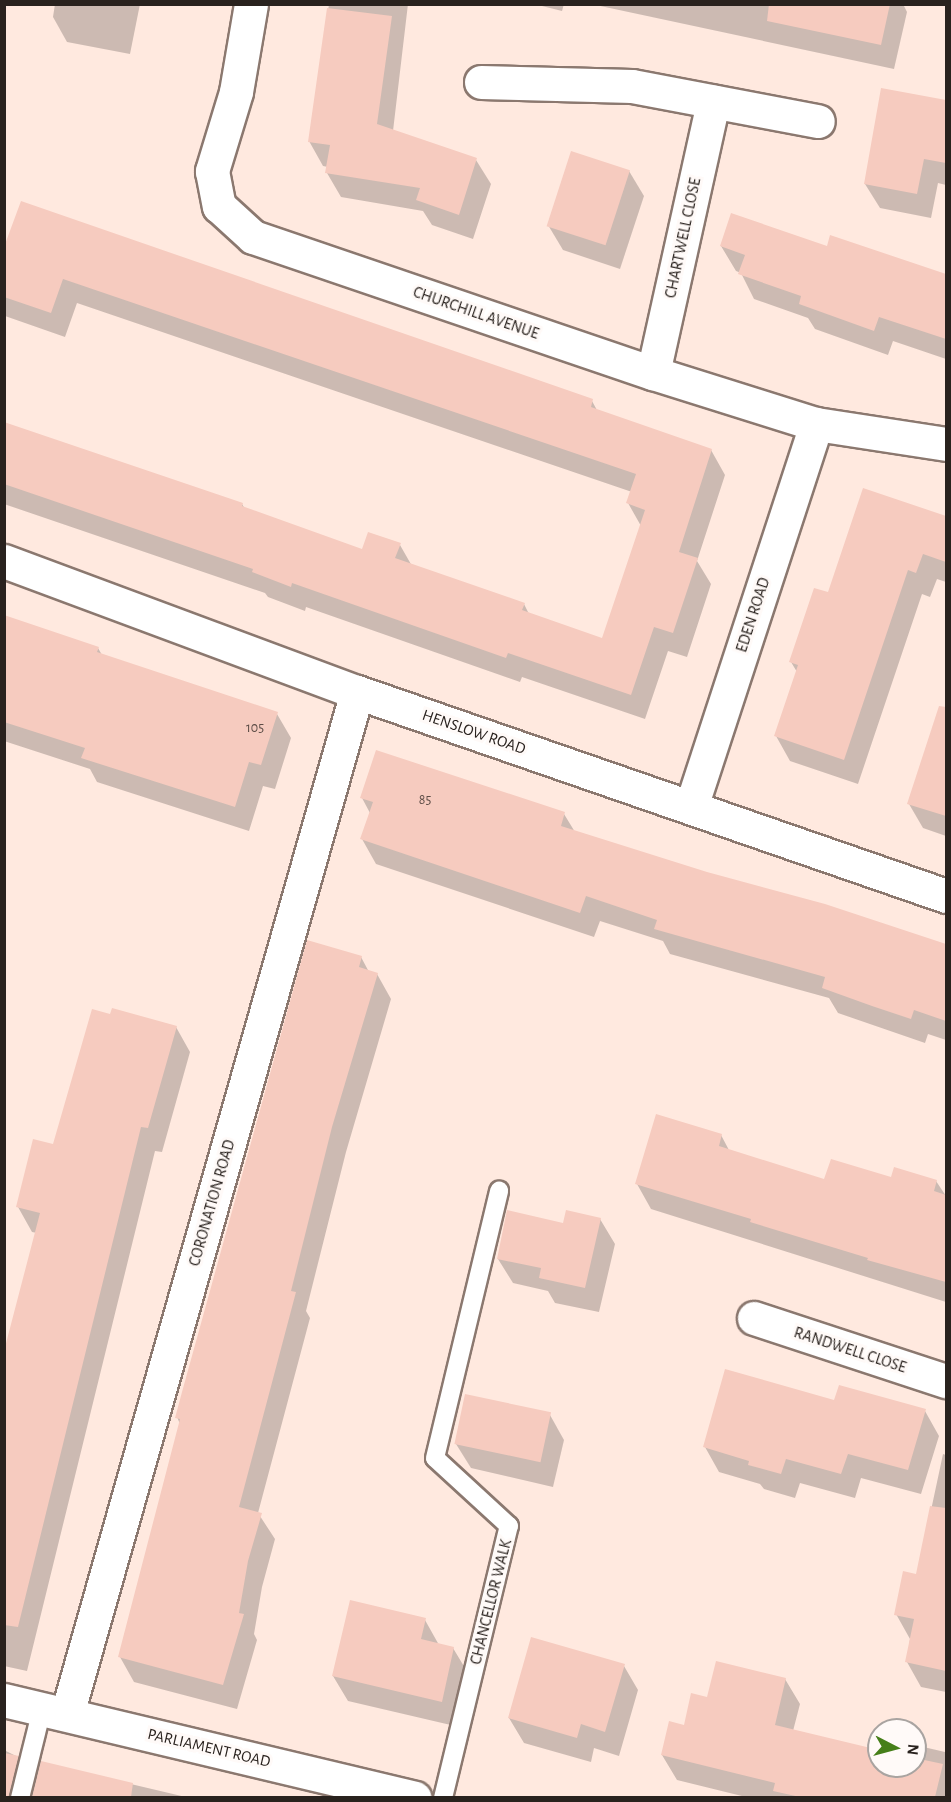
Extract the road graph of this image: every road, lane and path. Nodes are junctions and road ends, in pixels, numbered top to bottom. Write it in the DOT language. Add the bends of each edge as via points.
graph roads {
  1 [pos="251,4"];
  2 [pos="481,82"];
  3 [pos="712,102"];
  4 [pos="818,121"];
  5 [pos="653,373"];
  6 [pos="816,424"];
  7 [pos="946,444"];
  8 [pos="4,561"];
  9 [pos="357,692"];
  10 [pos="691,807"];
  11 [pos="946,896"];
  12 [pos="499,1191"];
  13 [pos="754,1318"];
  14 [pos="946,1381"];
  15 [pos="4,1700"];
  16 [pos="54,1712"];
  17 [pos="20,1797"];
  18 [pos="414,1797"];
  19 [pos="443,1797"];
  1 -- 5 [label="street, CHURCHILL AVENUE" via="236,92 212,171 219,206 253,237"];
  2 -- 3 [label="street" via="632,86"];
  3 -- 4 [label="street"];
  3 -- 5 [label="street, CHARTWELL CLOSE"];
  5 -- 6 [label="street, CHURCHILL AVENUE"];
  6 -- 7 [label="street, CHURCHILL AVENUE"];
  6 -- 10 [label="street, EDEN ROAD"];
  8 -- 9 [label="street, HENSLOW ROAD"];
  9 -- 10 [label="street, HENSLOW ROAD"];
  9 -- 16 [label="street, CORONATION ROAD"];
  10 -- 11 [label="street, HENSLOW ROAD"];
  12 -- 19 [label="lane, CHANCELLOR WALK" via="435,1458 509,1526"];
  13 -- 14 [label="street, RANDWELL CLOSE"];
  15 -- 16 [label="street, PARLIAMENT ROAD"];
  16 -- 17 [label="lane"];
  16 -- 18 [label="street, PARLIAMENT ROAD"];
}
